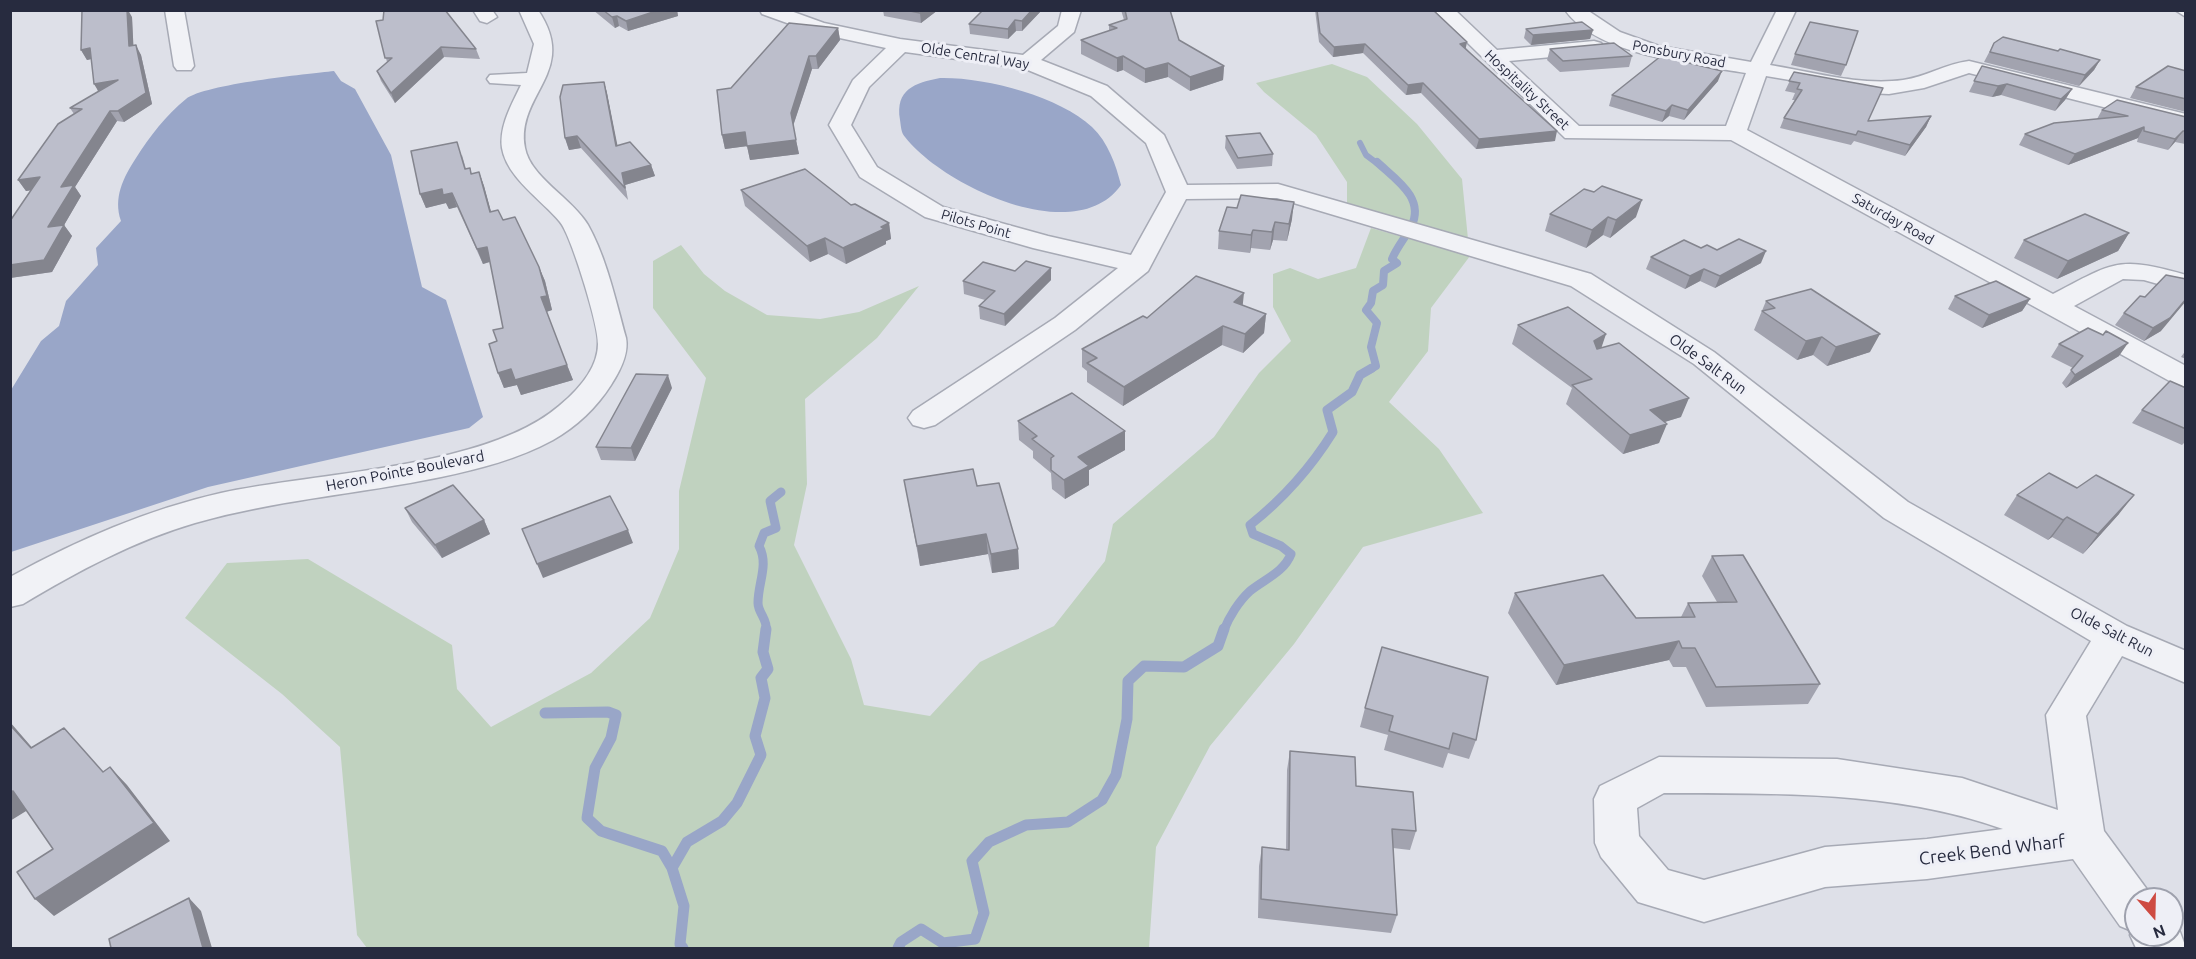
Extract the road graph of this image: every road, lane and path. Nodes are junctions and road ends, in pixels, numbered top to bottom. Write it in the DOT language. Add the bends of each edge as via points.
graph roads {
  1 [pos="174,10"];
  2 [pos="528,10"];
  3 [pos="769,10"];
  4 [pos="1072,10"];
  5 [pos="1443,10"];
  6 [pos="1574,10"];
  7 [pos="1786,10"];
  8 [pos="1626,44"];
  9 [pos="900,45"];
  10 [pos="1491,57"];
  11 [pos="1027,62"];
  12 [pos="184,66"];
  13 [pos="1758,69"];
  14 [pos="497,79"];
  15 [pos="535,80"];
  16 [pos="2186,120"];
  17 [pos="1735,133"];
  18 [pos="1178,192"];
  19 [pos="1139,265"];
  20 [pos="2186,284"];
  21 [pos="2052,306"];
  22 [pos="2186,378"];
  23 [pos="924,418"];
  24 [pos="10,594"];
  25 [pos="2114,636"];
  26 [pos="2186,668"];
  27 [pos="2083,838"];
  28 [pos="2124,894"];
  1 -- 12 [label="street"];
  2 -- 15 [label="street, Heron Pointe Boulevard" via="544,47"];
  3 -- 9 [label="street, Olde Central Way" via="819,28"];
  4 -- 11 [label="street" via="1067,28"];
  5 -- 10 [label="street, Hospitality Street"];
  6 -- 8 [label="street, Ponsbury Road" via="1603,33"];
  7 -- 13 [label="street"];
  8 -- 10 [label="street"];
  8 -- 13 [label="street, Ponsbury Road"];
  9 -- 11 [label="street, Olde Central Way"];
  9 -- 19 [label="street, Pilots Point" via="860,84 840,125 868,172 934,212"];
  10 -- 17 [label="street, Hospitality Street" via="1574,133"];
  11 -- 18 [label="street, Olde Central Way" via="1099,91 1156,140"];
  13 -- 16 [label="street, Ponsbury Road" via="1867,87 1898,88 1926,81 1948,69 1969,67"];
  13 -- 17 [label="street"];
  14 -- 15 [label="street"];
  15 -- 24 [label="street, Heron Pointe Boulevard" via="511,134 518,161 577,228 614,344 600,381 574,410 541,433 491,454 438,467 224,504 162,521 69,561"];
  17 -- 21 [label="street, Saturday Road"];
  18 -- 19 [label="street"];
  18 -- 25 [label="street, Olde Salt Run" via="1278,191 1581,280 1704,358 1896,510"];
  19 -- 23 [label="street" via="1065,324"];
  20 -- 21 [label="street" via="2146,272 2118,272"];
  21 -- 22 [label="street, Saturday Road"];
  25 -- 26 [label="street, Olde Salt Run"];
  25 -- 27 [label="street" via="2066,715"];
  27 -- 27 [label="street, Creek Bend Wharf" via="1962,796 1837,777 1659,775 1615,799 1617,843 1654,887 1704,901 1825,867 1927,859"];
  27 -- 28 [label="street"];
}
